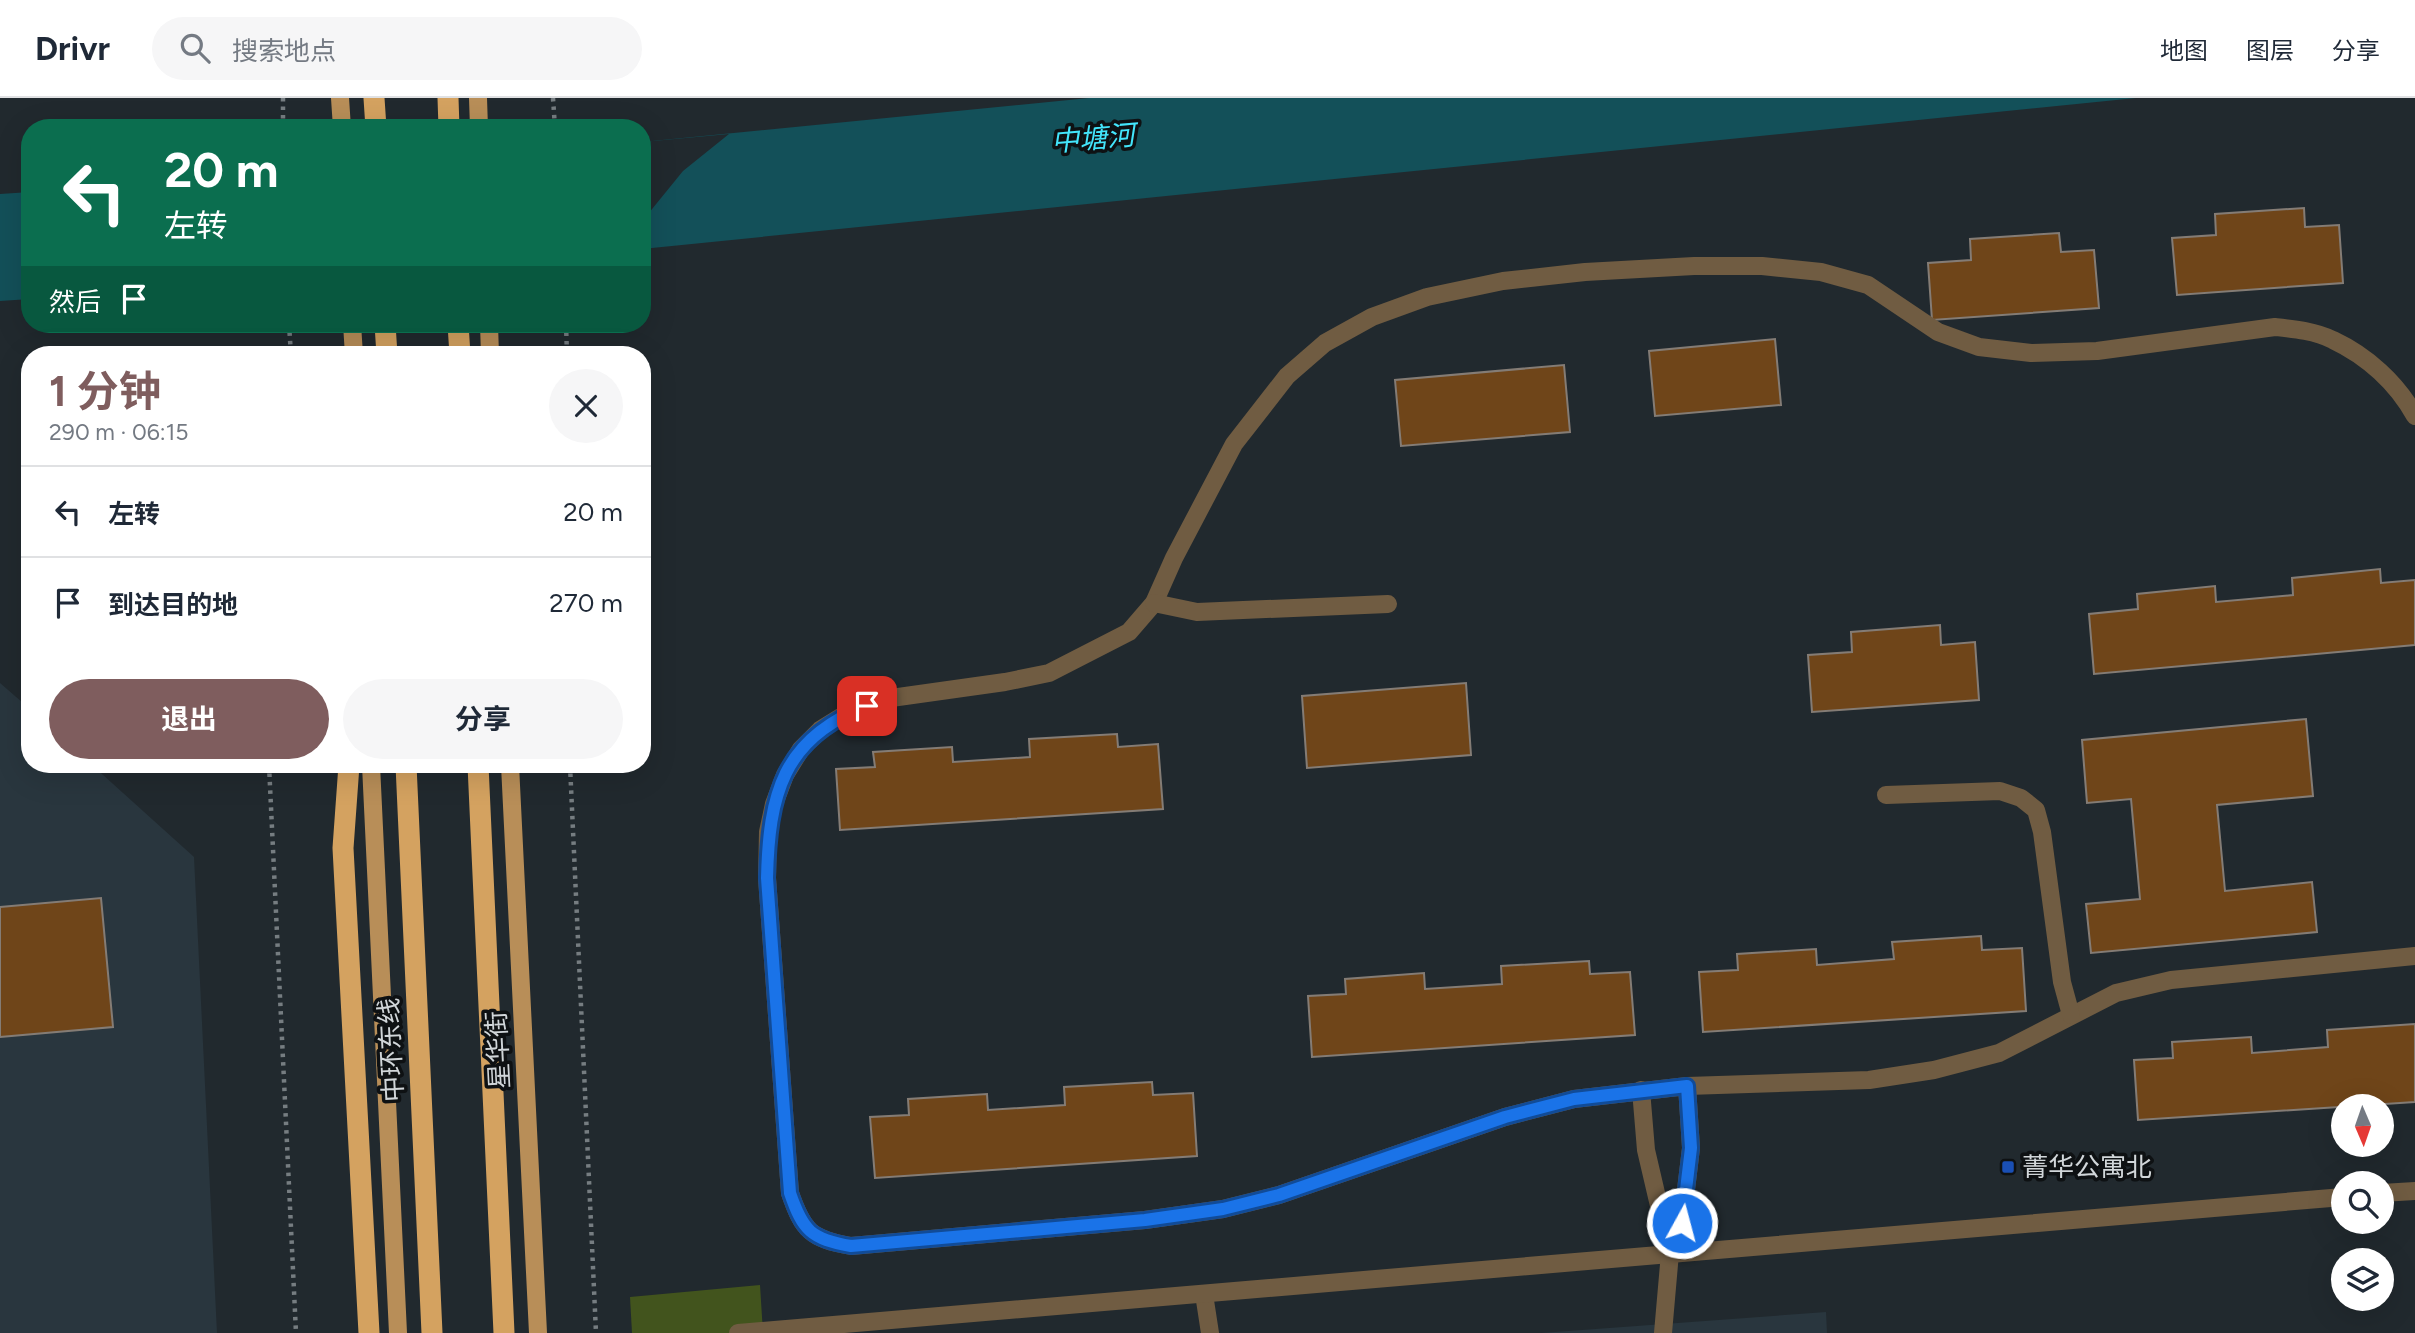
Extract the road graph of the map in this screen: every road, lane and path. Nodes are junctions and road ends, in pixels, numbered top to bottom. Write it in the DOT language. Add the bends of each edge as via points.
graph roads {
  1 [pos="283,98"];
  2 [pos="340,98"];
  3 [pos="374,98"];
  4 [pos="448,98"];
  5 [pos="478,98"];
  6 [pos="553,98"];
  7 [pos="283,119"];
  8 [pos="341,119"];
  9 [pos="375,119"];
  10 [pos="449,119"];
  11 [pos="479,119"];
  12 [pos="554,119"];
  13 [pos="2415,416"];
  14 [pos="1154,603"];
  15 [pos="1388,604"];
  16 [pos="269,773"];
  17 [pos="348,773"];
  18 [pos="371,773"];
  19 [pos="406,773"];
  20 [pos="478,773"];
  21 [pos="510,773"];
  22 [pos="570,773"];
  23 [pos="1886,795"];
  24 [pos="2415,956"];
  25 [pos="2071,1015"];
  26 [pos="1687,1086"];
  27 [pos="1641,1090"];
  28 [pos="2415,1191"];
  29 [pos="2394,1193"];
  30 [pos="2331,1198"];
  31 [pos="1670,1254"];
  32 [pos="1204,1294"];
  33 [pos="296,1333"];
  34 [pos="369,1333"];
  35 [pos="398,1333"];
  36 [pos="432,1333"];
  37 [pos="504,1333"];
  38 [pos="538,1333"];
  39 [pos="596,1333"];
  40 [pos="738,1333"];
  41 [pos="1210,1333"];
  42 [pos="1663,1333"];
  1 -- 7 [label="path"];
  2 -- 8 [label="main road"];
  3 -- 9 [label="highway"];
  4 -- 10 [label="highway"];
  5 -- 11 [label="main road"];
  6 -- 12 [label="path"];
  13 -- 14 [label="street" via="2386,376 2332,339 2304,330 2275,327 2098,351 2031,353 1979,347 1938,332 1868,285 1821,272 1694,266 1503,281 1427,297 1372,317 1325,343 1287,376 1234,444"];
  14 -- 15 [label="street" via="1196,612"];
  14 -- 27 [label="street" via="1129,632 1049,673 884,699 849,712 821,730 785,775 768,832 767,878 790,1193 809,1231 826,1242 851,1246 1223,1209 1279,1195 1505,1117 1574,1099"];
  16 -- 33 [label="path"];
  17 -- 34 [label="highway" via="343,848"];
  18 -- 35 [label="main road"];
  19 -- 36 [label="highway, 中环东线"];
  20 -- 37 [label="highway"];
  21 -- 38 [label="main road, 星华街"];
  22 -- 39 [label="path"];
  23 -- 25 [label="street" via="2000,791 2021,798 2036,810"];
  24 -- 25 [label="street" via="2171,981 2116,993"];
  25 -- 26 [label="street" via="1999,1053 1934,1070 1869,1080"];
  26 -- 27 [label="street"];
  26 -- 31 [label="street" via="1691,1148 1682,1223"];
  27 -- 31 [label="street" via="1646,1150"];
  28 -- 29 [label="street"];
  30 -- 31 [label="street"];
  31 -- 32 [label="street"];
  31 -- 42 [label="street"];
  32 -- 40 [label="street"];
  32 -- 41 [label="street"];
}
